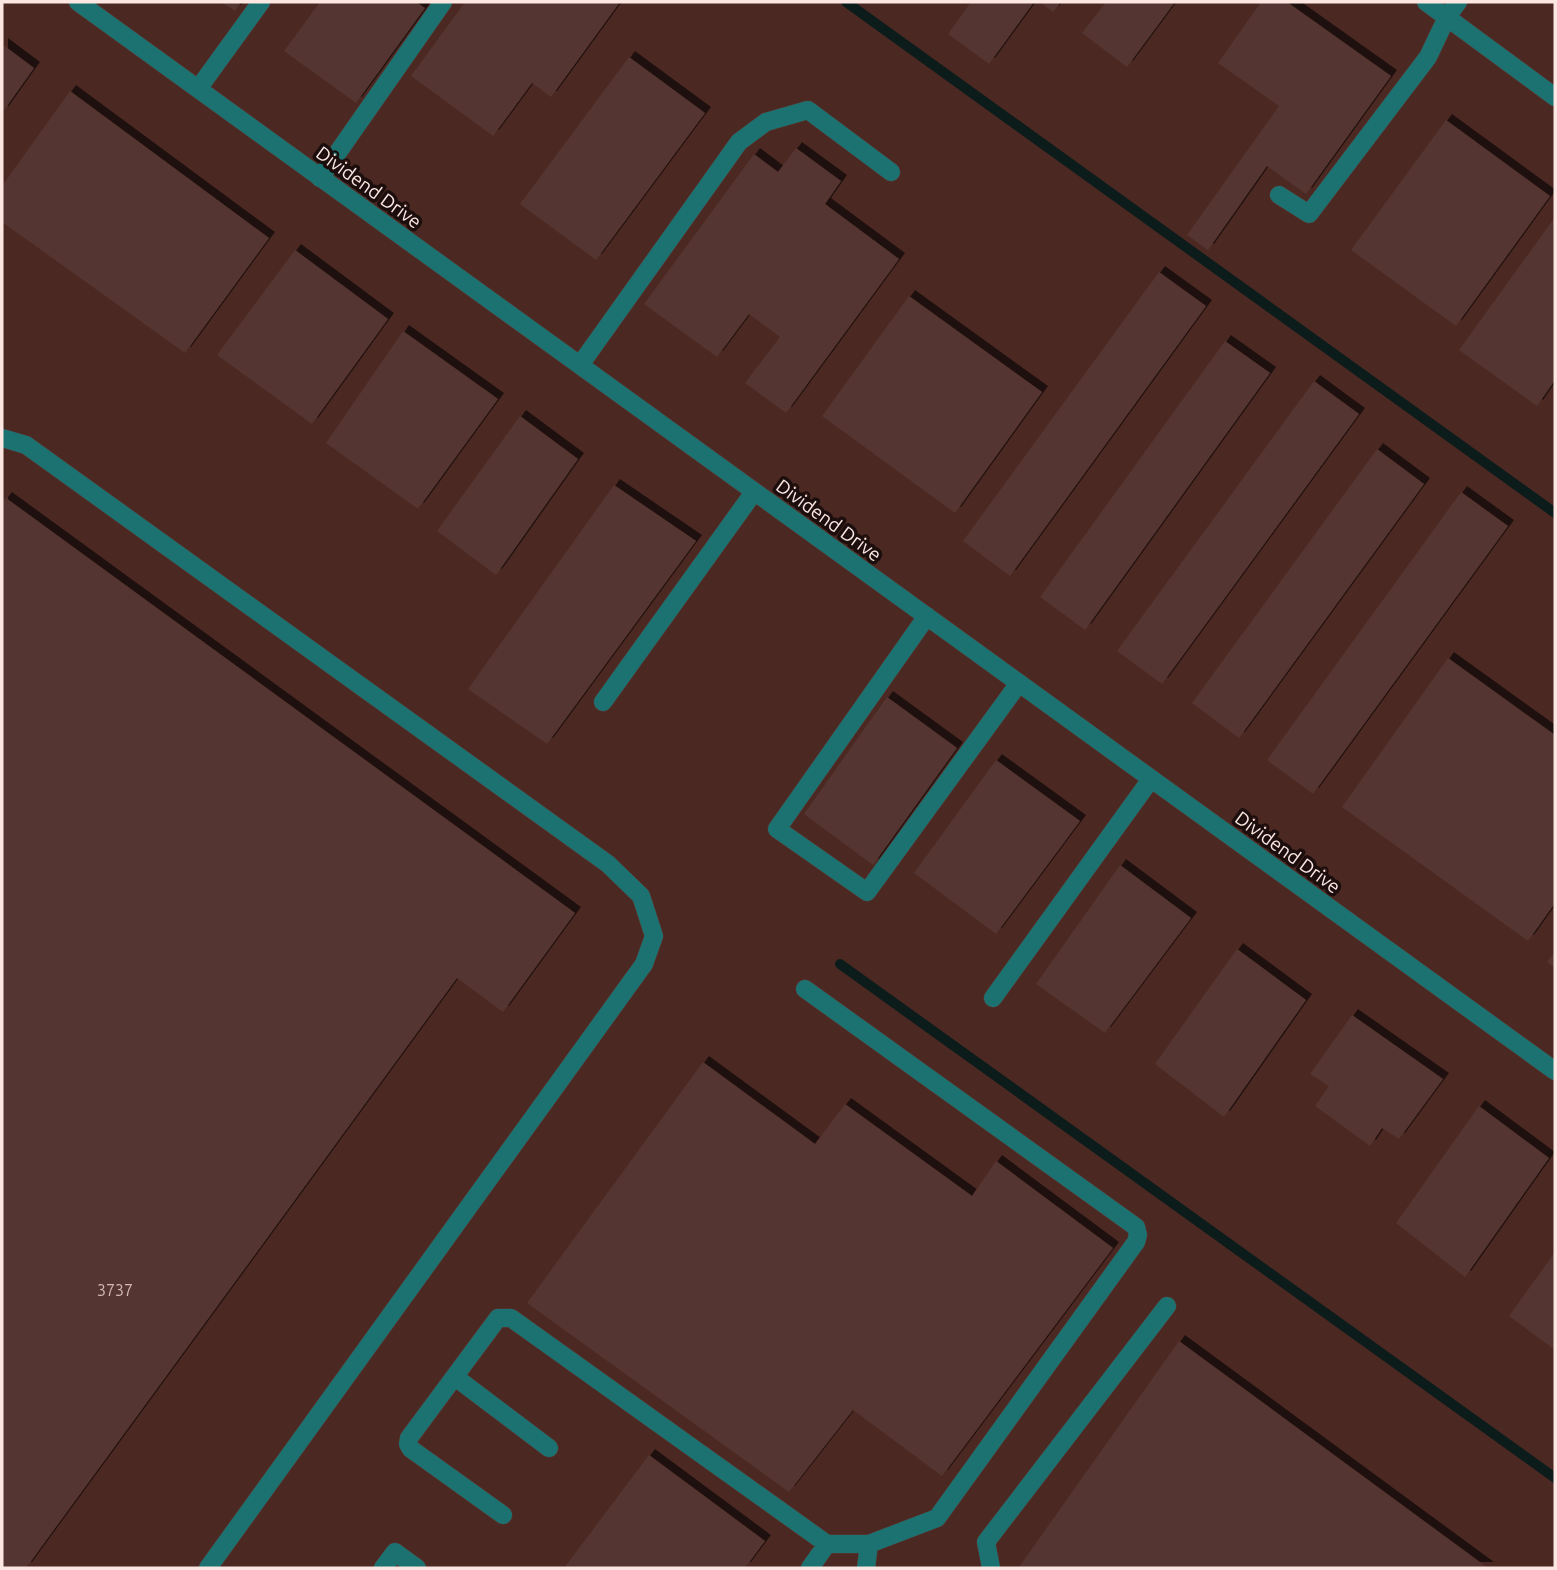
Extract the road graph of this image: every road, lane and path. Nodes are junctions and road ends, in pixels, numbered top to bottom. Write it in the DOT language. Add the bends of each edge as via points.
graph roads {
  1 [pos="78,2"];
  2 [pos="261,2"];
  3 [pos="443,2"];
  4 [pos="1426,2"];
  5 [pos="1458,2"];
  6 [pos="1447,17"];
  7 [pos="198,89"];
  8 [pos="1555,97"];
  9 [pos="891,172"];
  10 [pos="320,178"];
  11 [pos="1279,195"];
  12 [pos="580,365"];
  13 [pos="2,438"];
  14 [pos="754,492"];
  15 [pos="927,616"];
  16 [pos="1018,683"];
  17 [pos="603,702"];
  18 [pos="1151,779"];
  19 [pos="805,989"];
  20 [pos="993,998"];
  21 [pos="1555,1071"];
  22 [pos="1167,1306"];
  23 [pos="455,1377"];
  24 [pos="550,1448"];
  25 [pos="503,1515"];
  26 [pos="827,1544"];
  27 [pos="869,1544"];
  28 [pos="208,1568"];
  29 [pos="383,1568"];
  30 [pos="417,1568"];
  31 [pos="810,1568"];
  32 [pos="866,1568"];
  33 [pos="991,1568"];
  1 -- 7 [label="street, Dividend Drive"];
  2 -- 7 [label="street"];
  3 -- 10 [label="street"];
  4 -- 6 [label="street"];
  5 -- 6 [label="street"];
  6 -- 8 [label="street"];
  6 -- 11 [label="street" via="1427,57 1309,214"];
  7 -- 10 [label="street, Dividend Drive"];
  9 -- 12 [label="street" via="808,110 766,122 739,142"];
  10 -- 12 [label="street, Dividend Drive"];
  12 -- 14 [label="street, Dividend Drive"];
  13 -- 28 [label="street" via="26,445 608,864 641,895 654,936 644,964"];
  14 -- 15 [label="street, Dividend Drive"];
  14 -- 17 [label="street"];
  15 -- 16 [label="street, Dividend Drive"];
  15 -- 16 [label="street" via="777,829 867,892"];
  16 -- 18 [label="street, Dividend Drive"];
  18 -- 20 [label="street"];
  18 -- 21 [label="street, Dividend Drive"];
  19 -- 27 [label="street" via="1136,1227 1138,1235 937,1518"];
  22 -- 33 [label="street" via="986,1542"];
  23 -- 24 [label="street"];
  23 -- 25 [label="street" via="408,1444"];
  23 -- 26 [label="street" via="498,1318 511,1318"];
  26 -- 27 [label="street"];
  26 -- 31 [label="street"];
  27 -- 32 [label="street"];
  29 -- 30 [label="street" via="396,1552"];
}
